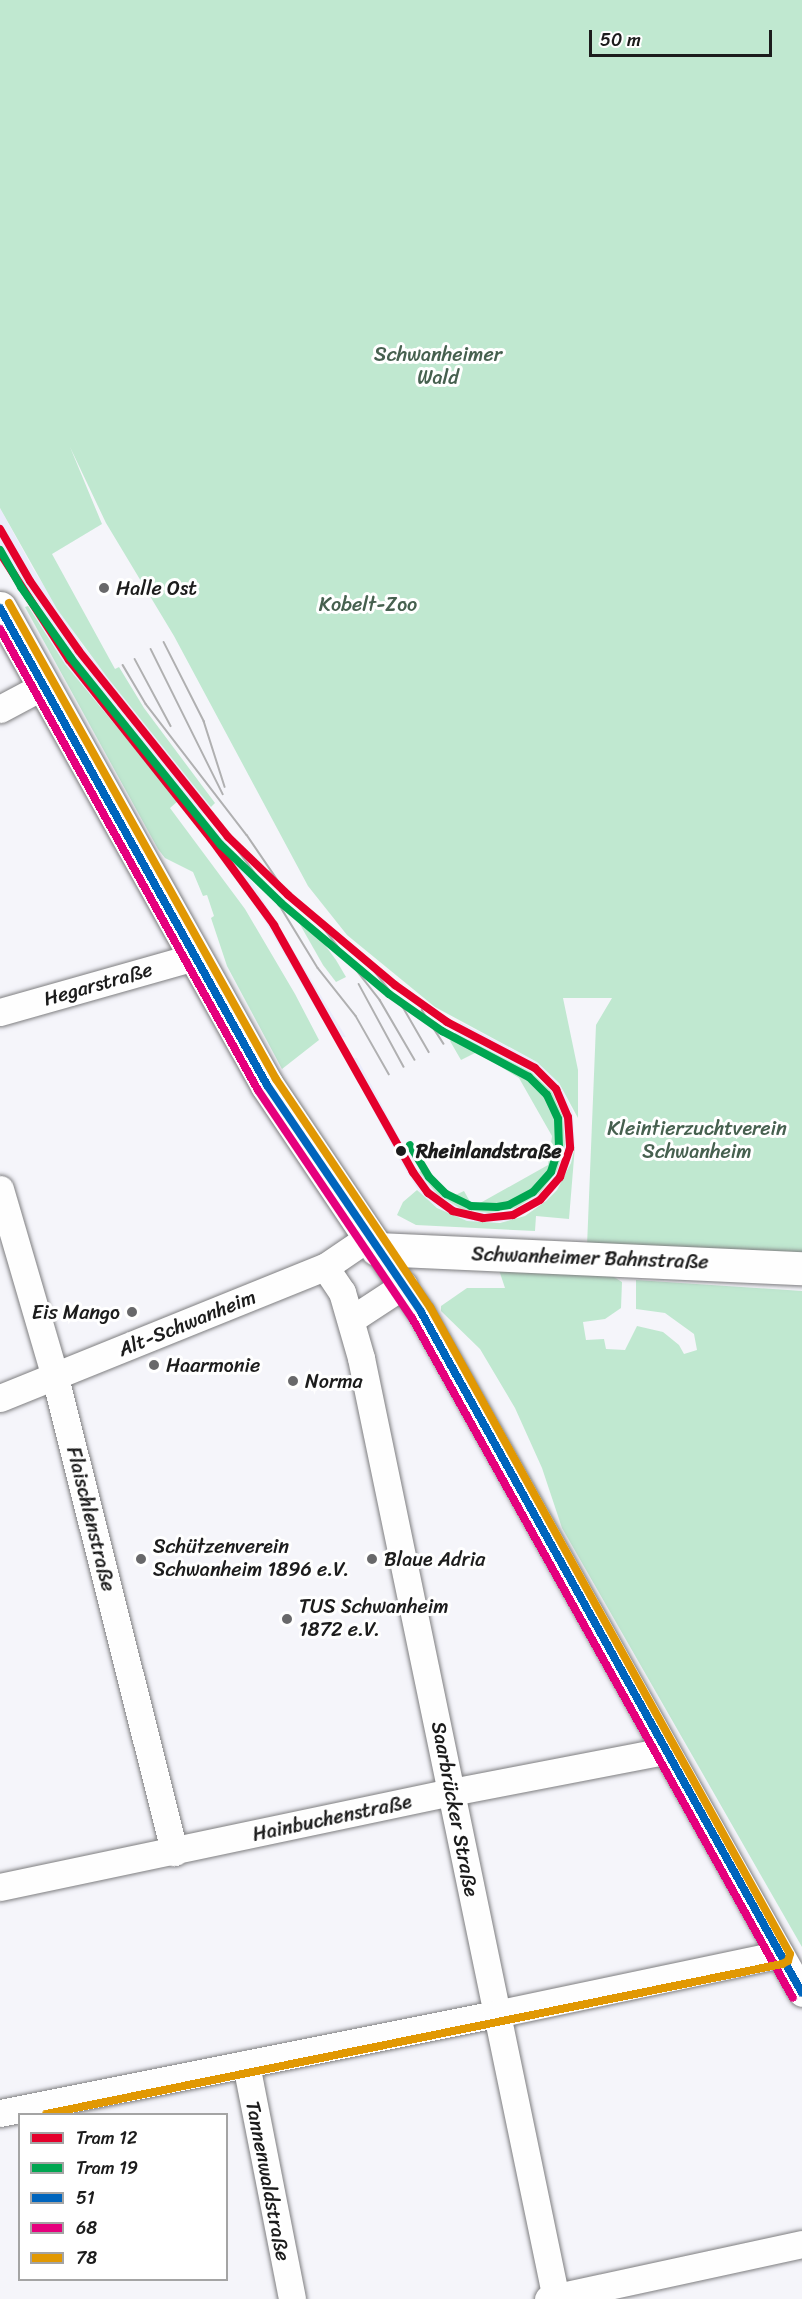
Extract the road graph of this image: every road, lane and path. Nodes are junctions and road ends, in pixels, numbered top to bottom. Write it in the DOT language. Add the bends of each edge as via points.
graph roads {
  1 [pos="0,608"];
  2 [pos="43,686"];
  3 [pos="0,709"];
  4 [pos="195,957"];
  5 [pos="0,1012"];
  6 [pos="0,1189"];
  7 [pos="373,1243"];
  8 [pos="325,1267"];
  9 [pos="802,1268"];
  10 [pos="404,1285"];
  11 [pos="352,1319"];
  12 [pos="55,1377"];
  13 [pos="0,1398"];
  14 [pos="664,1751"];
  15 [pos="452,1792"];
  16 [pos="174,1852"];
  17 [pos="0,1887"];
  18 [pos="780,1954"];
  19 [pos="802,1993"];
  20 [pos="496,2014"];
  21 [pos="246,2064"];
  22 [pos="0,2113"];
  23 [pos="802,2244"];
  24 [pos="292,2299"];
  25 [pos="553,2299"];
  1 -- 2 [label="street"];
  2 -- 3 [label="street"];
  2 -- 4 [label="street"];
  4 -- 5 [label="street, Hegarstraße"];
  4 -- 7 [label="street" via="267,1085"];
  6 -- 12 [label="street, Flaischlenstraße"];
  7 -- 8 [label="street, Alt-Schwanheim"];
  7 -- 9 [label="street, Schwanheimer Bahnstraße"];
  7 -- 10 [label="street"];
  8 -- 11 [label="street, Saarbrücker Straße" via="342,1292"];
  8 -- 12 [label="street, Alt-Schwanheim"];
  10 -- 11 [label="street"];
  10 -- 14 [label="street"];
  11 -- 15 [label="street, Saarbrücker Straße"];
  12 -- 13 [label="street, Alt-Schwanheim"];
  12 -- 16 [label="street, Flaischlenstraße"];
  14 -- 15 [label="street, Hainbuchenstraße"];
  14 -- 18 [label="street"];
  15 -- 16 [label="street, Hainbuchenstraße"];
  15 -- 20 [label="street, Saarbrücker Straße"];
  16 -- 17 [label="street, Hainbuchenstraße"];
  18 -- 19 [label="street"];
  18 -- 20 [label="street"];
  20 -- 21 [label="street"];
  20 -- 25 [label="street, Saarbrücker Straße"];
  21 -- 22 [label="street"];
  21 -- 24 [label="street, Tannenwaldstraße"];
  23 -- 25 [label="street"];
}
